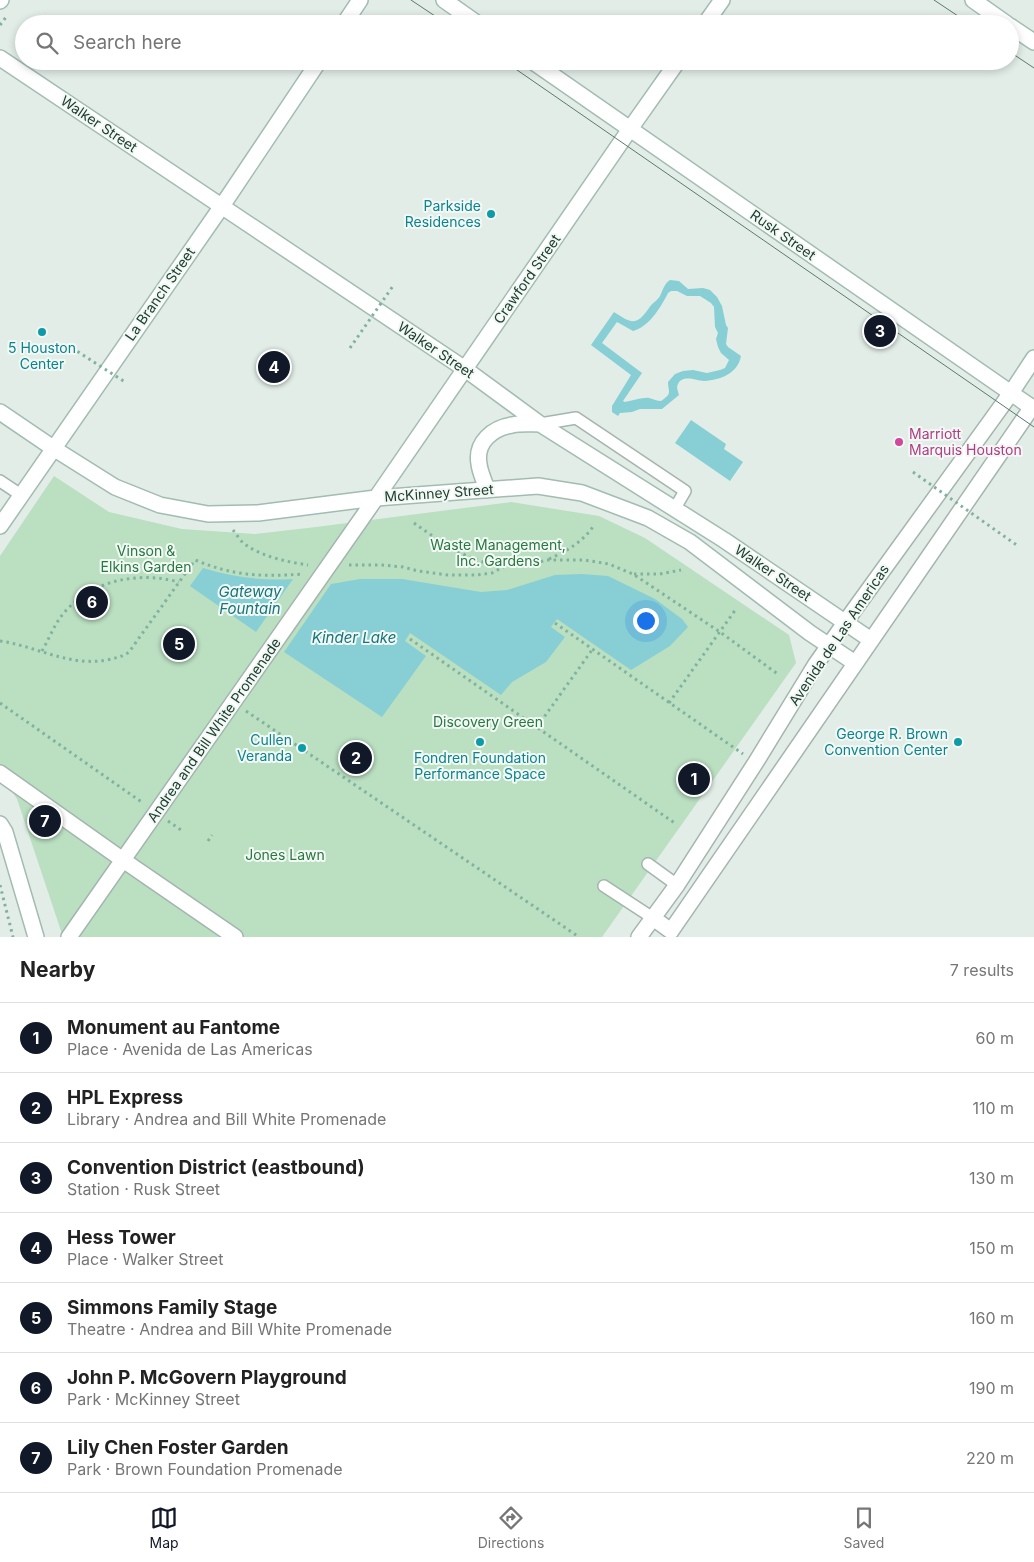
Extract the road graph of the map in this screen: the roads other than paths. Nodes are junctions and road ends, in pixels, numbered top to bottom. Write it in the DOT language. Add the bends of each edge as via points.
graph roads {
  1 [pos="360,0"];
  2 [pos="444,0"];
  3 [pos="722,0"];
  4 [pos="973,0"];
  5 [pos="350,15"];
  6 [pos="465,15"];
  7 [pos="711,15"];
  8 [pos="995,15"];
  9 [pos="1019,32"];
  10 [pos="1034,42"];
  11 [pos="0,58"];
  12 [pos="15,68"];
  13 [pos="18,70"];
  14 [pos="313,70"];
  15 [pos="545,70"];
  16 [pos="672,70"];
  17 [pos="630,129"];
  18 [pos="222,206"];
  19 [pos="1034,358"];
  20 [pos="465,369"];
  21 [pos="1010,393"];
  22 [pos="1033,407"];
  23 [pos="0,412"];
  24 [pos="540,424"];
  25 [pos="53,448"];
  26 [pos="0,480"];
  27 [pos="487,490"];
  28 [pos="21,495"];
  29 [pos="376,498"];
  30 [pos="675,508"];
  31 [pos="0,526"];
  32 [pos="663,527"];
  33 [pos="845,623"];
  34 [pos="871,640"];
  35 [pos="829,646"];
  36 [pos="855,664"];
  37 [pos="0,773"];
  38 [pos="0,824"];
  39 [pos="123,860"];
  40 [pos="648,864"];
  41 [pos="677,885"];
  42 [pos="604,886"];
  43 [pos="653,918"];
  44 [pos="36,937"];
  45 [pos="69,937"];
  46 [pos="235,937"];
  47 [pos="639,937"];
  1 -- 5 [label="street"];
  2 -- 6 [label="street"];
  3 -- 7 [label="street"];
  4 -- 8 [label="street"];
  9 -- 10 [label="street"];
  11 -- 12 [label="street, Walker Street"];
  13 -- 18 [label="street, Walker Street"];
  14 -- 18 [label="street, La Branch Street"];
  15 -- 17 [label="street, Rusk Street"];
  16 -- 17 [label="street, Crawford Street"];
  17 -- 20 [label="street, Crawford Street"];
  17 -- 21 [label="street, Rusk Street"];
  18 -- 20 [label="street, Walker Street"];
  18 -- 25 [label="street, La Branch Street"];
  19 -- 21 [label="street, Avenida de Las Americas"];
  20 -- 24 [label="street, Walker Street"];
  20 -- 29 [label="street, Crawford Street"];
  21 -- 22 [label="street, Rusk Street"];
  21 -- 33 [label="street, Avenida de Las Americas"];
  22 -- 34 [label="street, Avenida de Las Americas"];
  23 -- 25 [label="street, McKinney Street"];
  24 -- 27 [label="street" via="500,427 481,443 478,464"];
  24 -- 30 [label="street, Walker Street"];
  24 -- 30 [label="lane" via="576,418 685,491"];
  25 -- 28 [label="street, La Branch Street"];
  25 -- 29 [label="street, McKinney Street" via="115,487 160,505 208,514 258,513"];
  26 -- 28 [label="lane"];
  27 -- 29 [label="street, McKinney Street"];
  27 -- 32 [label="street, McKinney Street" via="538,486 582,492"];
  28 -- 31 [label="street, La Branch Street"];
  29 -- 39 [label="street, Andrea and Bill White Promenade"];
  30 -- 32 [label="street"];
  30 -- 33 [label="street, Walker Street"];
  32 -- 35 [label="street, McKinney Street" via="690,542"];
  33 -- 34 [label="street, Walker Street"];
  33 -- 35 [label="street, Avenida de Las Americas"];
  34 -- 36 [label="street, Avenida de Las Americas"];
  35 -- 36 [label="street, McKinney Street"];
  35 -- 41 [label="street, Avenida de Las Americas"];
  36 -- 43 [label="street, Avenida de Las Americas" via="671,931"];
  37 -- 39 [label="street"];
  38 -- 44 [label="street"];
  39 -- 45 [label="street, Andrea and Bill White Promenade"];
  39 -- 46 [label="street"];
  40 -- 41 [label="lane"];
  41 -- 43 [label="street, Avenida de Las Americas"];
  42 -- 43 [label="lane"];
  43 -- 47 [label="street, Avenida de Las Americas"];
}
